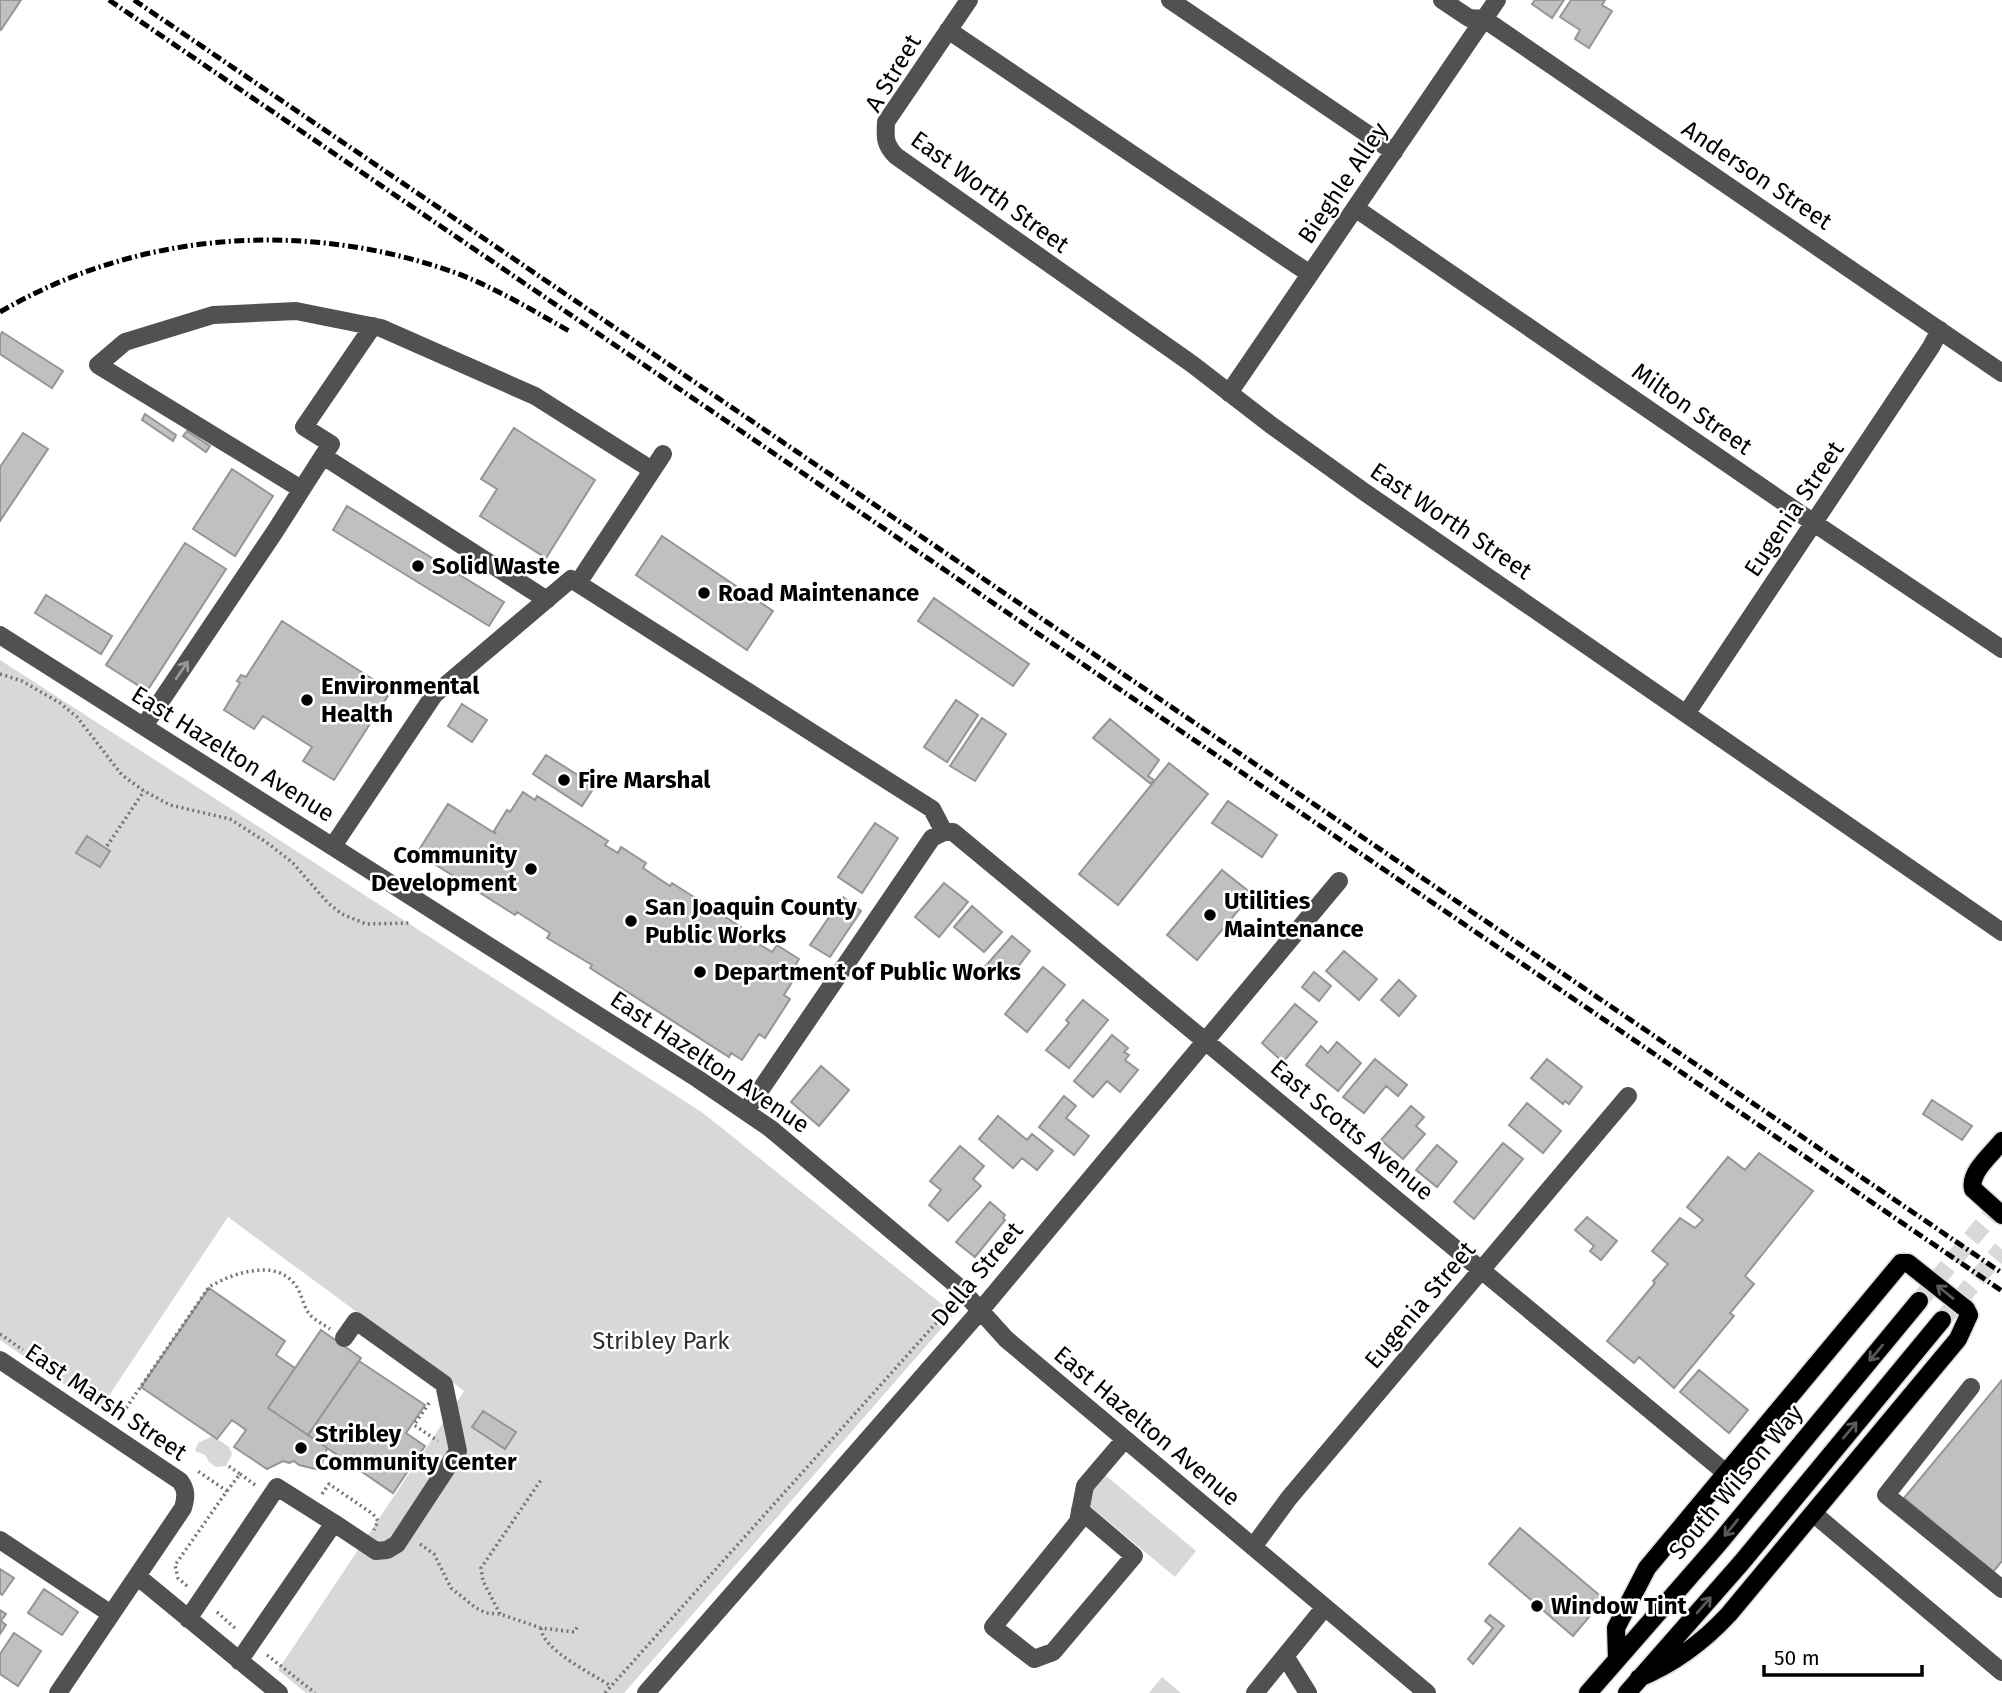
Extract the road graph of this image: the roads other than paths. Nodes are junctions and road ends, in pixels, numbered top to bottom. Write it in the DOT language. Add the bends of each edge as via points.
graph roads {
  1 [pos="969,0"];
  2 [pos="1170,0"];
  3 [pos="1442,0"];
  4 [pos="1497,0"];
  5 [pos="1484,19"];
  6 [pos="948,30"];
  7 [pos="885,138"];
  8 [pos="1394,152"];
  9 [pos="1355,208"];
  10 [pos="1310,274"];
  11 [pos="373,326"];
  12 [pos="1940,330"];
  13 [pos="2002,373"];
  14 [pos="1229,393"];
  15 [pos="663,454"];
  16 [pos="323,456"];
  17 [pos="652,470"];
  18 [pos="302,489"];
  19 [pos="1814,523"];
  20 [pos="578,583"];
  21 [pos="547,600"];
  22 [pos="0,635"];
  23 [pos="2002,649"];
  24 [pos="1686,713"];
  25 [pos="144,726"];
  26 [pos="944,832"];
  27 [pos="333,846"];
  28 [pos="1339,881"];
  29 [pos="2002,932"];
  30 [pos="1206,1039"];
  31 [pos="1628,1096"];
  32 [pos="746,1111"];
  33 [pos="2002,1141"];
  34 [pos="2002,1215"];
  35 [pos="1482,1270"];
  36 [pos="1919,1301"];
  37 [pos="980,1311"];
  38 [pos="1942,1320"];
  39 [pos="344,1338"];
  40 [pos="0,1360"];
  41 [pos="1971,1387"];
  42 [pos="1125,1439"];
  43 [pos="1726,1472"];
  44 [pos="1080,1510"];
  45 [pos="1814,1514"];
  46 [pos="334,1523"];
  47 [pos="0,1540"];
  48 [pos="1253,1547"];
  49 [pos="137,1576"];
  50 [pos="2002,1588"];
  51 [pos="1325,1607"];
  52 [pos="111,1614"];
  53 [pos="188,1619"];
  54 [pos="1286,1656"];
  55 [pos="1617,1659"];
  56 [pos="240,1661"];
  57 [pos="2002,1672"];
  58 [pos="1639,1678"];
  59 [pos="1422,1691"];
  60 [pos="58,1693"];
  61 [pos="279,1693"];
  62 [pos="646,1693"];
  63 [pos="1255,1693"];
  64 [pos="1308,1693"];
  65 [pos="1588,1693"];
  66 [pos="1627,1693"];
  1 -- 6 [label="street, A Street"];
  2 -- 8 [label="street"];
  3 -- 5 [label="street, Anderson Street" via="1469,18"];
  4 -- 5 [label="street, Bieghle Alley"];
  5 -- 8 [label="street, Bieghle Alley"];
  5 -- 12 [label="street, Anderson Street"];
  6 -- 7 [label="street, A Street" via="886,122"];
  6 -- 10 [label="street"];
  7 -- 14 [label="street, East Worth Street" via="896,156"];
  8 -- 9 [label="street, Bieghle Alley"];
  9 -- 10 [label="street, Bieghle Alley"];
  9 -- 19 [label="street, Milton Street"];
  10 -- 14 [label="street, Bieghle Alley"];
  11 -- 16 [label="street" via="304,428 331,444"];
  11 -- 17 [label="street" via="534,396"];
  11 -- 18 [label="street" via="296,311 213,315 125,342 98,365"];
  12 -- 13 [label="street, Anderson Street"];
  12 -- 19 [label="street, Eugenia Street"];
  14 -- 24 [label="street, East Worth Street" via="1352,484"];
  15 -- 17 [label="street"];
  16 -- 18 [label="street"];
  16 -- 21 [label="street"];
  17 -- 20 [label="street"];
  25 -- 18 [label="street, one-way"];
  19 -- 23 [label="street, Milton Street"];
  19 -- 24 [label="street, Eugenia Street"];
  20 -- 21 [label="street" via="571,579"];
  20 -- 26 [label="street" via="932,809"];
  21 -- 27 [label="street" via="434,695"];
  22 -- 25 [label="street, East Hazelton Avenue"];
  24 -- 29 [label="street, East Worth Street"];
  25 -- 27 [label="street, East Hazelton Avenue"];
  26 -- 30 [label="street, East Scotts Avenue" via="959,835"];
  26 -- 32 [label="street" via="932,838"];
  27 -- 32 [label="street, East Hazelton Avenue"];
  28 -- 30 [label="street, Della Street"];
  30 -- 35 [label="street, East Scotts Avenue"];
  30 -- 37 [label="street, Della Street"];
  31 -- 35 [label="street, Eugenia Street"];
  32 -- 37 [label="street, East Hazelton Avenue" via="960,1288"];
  33 -- 34 [label="main road" via="1972,1183"];
  35 -- 43 [label="street, East Scotts Avenue"];
  35 -- 48 [label="street, Eugenia Street"];
  36 -- 55 [label="main road, South Wilson Way, one-way"];
  37 -- 42 [label="street, East Hazelton Avenue" via="1006,1339"];
  37 -- 62 [label="street, Della Street"];
  58 -- 38 [label="main road, one-way" via="1742,1562"];
  39 -- 46 [label="street" via="356,1321 439,1379 447,1390 458,1451 393,1547 376,1551"];
  40 -- 49 [label="street, East Marsh Street" via="184,1486 183,1507"];
  41 -- 50 [label="street" via="1886,1495"];
  42 -- 44 [label="street" via="1085,1486"];
  42 -- 48 [label="street, East Hazelton Avenue"];
  45 -- 43 [label="main road, one-way" via="1968,1321 1966,1309 1908,1263 1901,1263"];
  43 -- 55 [label="main road" via="1647,1568 1616,1628"];
  44 -- 44 [label="street" via="1078,1522 993,1627 1034,1659 1053,1652 1134,1556"];
  45 -- 57 [label="street"];
  45 -- 58 [label="main road" via="1711,1632 1662,1668"];
  46 -- 53 [label="street" via="277,1487"];
  46 -- 56 [label="street"];
  47 -- 52 [label="street"];
  48 -- 51 [label="street, East Hazelton Avenue"];
  49 -- 52 [label="street"];
  49 -- 53 [label="street"];
  51 -- 54 [label="street"];
  51 -- 59 [label="street, East Hazelton Avenue"];
  52 -- 60 [label="street"];
  53 -- 56 [label="street"];
  54 -- 63 [label="street"];
  54 -- 64 [label="street"];
  55 -- 65 [label="main road, South Wilson Way"];
  56 -- 61 [label="street"];
  58 -- 66 [label="main road"];
}
